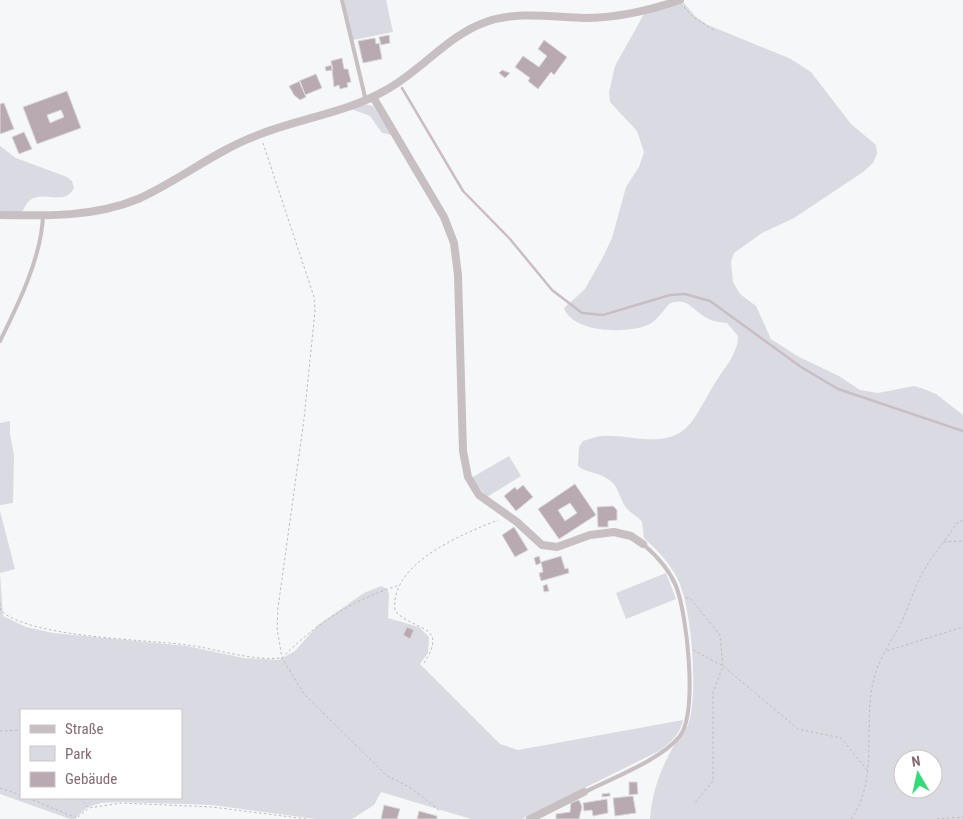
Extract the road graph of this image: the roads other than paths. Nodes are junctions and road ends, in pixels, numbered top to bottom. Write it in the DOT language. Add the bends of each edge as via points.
graph roads {
  1 [pos="342,0"];
  2 [pos="681,2"];
  3 [pos="369,99"];
  4 [pos="0,215"];
  5 [pos="42,215"];
  6 [pos="0,341"];
  7 [pos="643,544"];
  8 [pos="584,792"];
  9 [pos="530,819"];
  1 -- 3 [label="lane"];
  2 -- 3 [label="street" via="624,15 585,18 513,16 489,21 468,30 405,78"];
  3 -- 5 [label="street" via="260,134 225,149 137,199 98,210"];
  3 -- 7 [label="street" via="444,217 452,236 458,275 465,466 479,495 542,545 557,547 590,535 614,532"];
  4 -- 5 [label="street"];
  5 -- 6 [label="lane" via="33,263"];
  7 -- 8 [label="lane" via="665,566 680,598 688,648 687,710 680,735 654,756"];
  8 -- 9 [label="street"];
}
